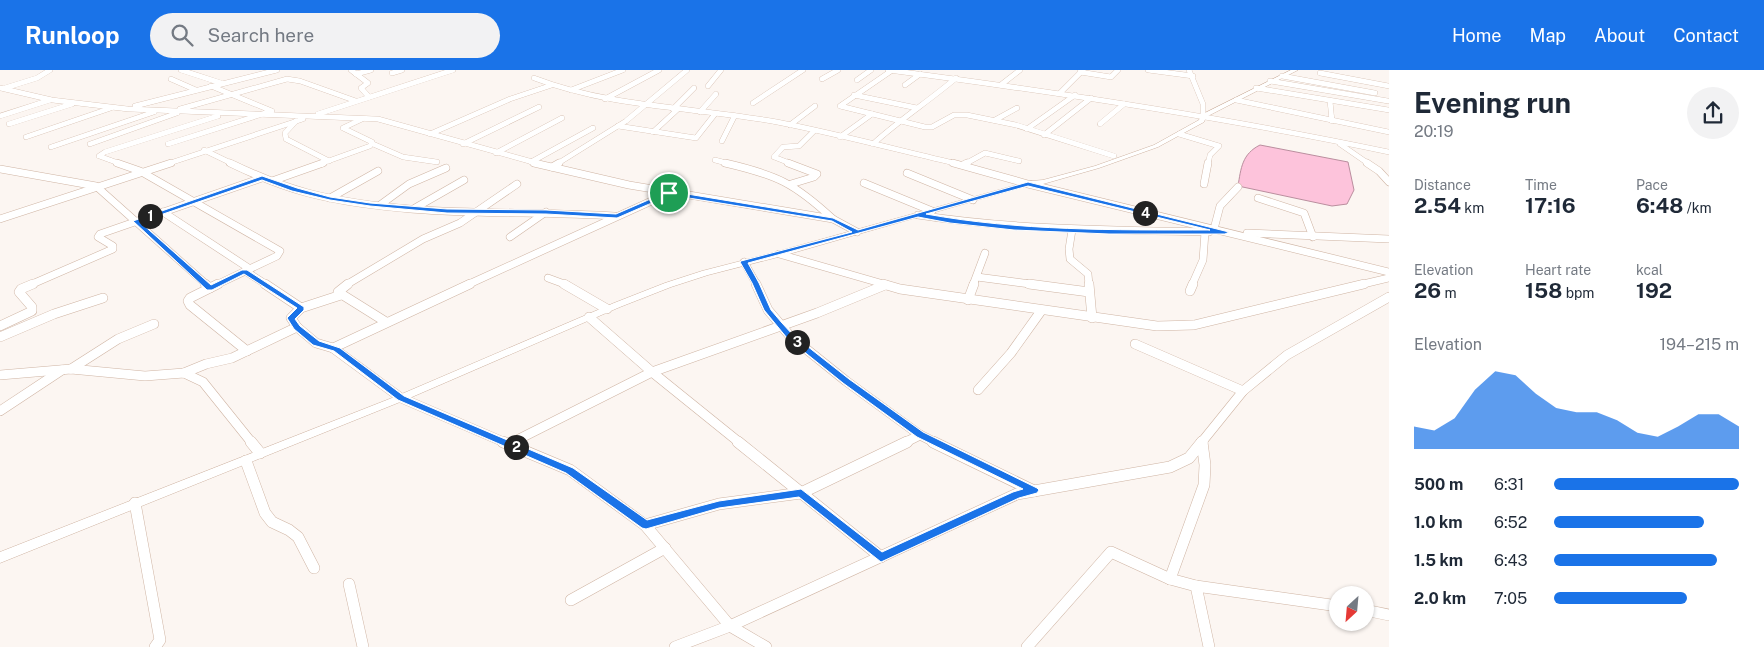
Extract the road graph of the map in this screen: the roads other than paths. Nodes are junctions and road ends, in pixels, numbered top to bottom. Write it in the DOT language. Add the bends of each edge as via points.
graph roads {
  1 [pos="50,70"];
  2 [pos="181,70"];
  3 [pos="247,70"];
  4 [pos="277,70"];
  5 [pos="351,70"];
  6 [pos="371,70"];
  7 [pos="402,70"];
  8 [pos="453,70"];
  9 [pos="623,70"];
  10 [pos="659,70"];
  11 [pos="687,70"];
  12 [pos="721,70"];
  13 [pos="803,70"];
  14 [pos="838,70"];
  15 [pos="872,70"];
  16 [pos="890,70"];
  17 [pos="930,70"];
  18 [pos="1020,70"];
  19 [pos="1118,70"];
  20 [pos="1148,70"];
  21 [pos="1189,70"];
  22 [pos="1295,70"];
  23 [pos="1082,71"];
  24 [pos="392,73"];
  25 [pos="1320,73"];
  26 [pos="260,74"];
  27 [pos="356,74"];
  28 [pos="921,74"];
  29 [pos="1192,76"];
  30 [pos="1282,76"];
  31 [pos="171,78"];
  32 [pos="534,78"];
  33 [pos="956,78"];
  34 [pos="822,79"];
  35 [pos="857,80"];
  36 [pos="1270,81"];
  37 [pos="222,83"];
  38 [pos="1002,84"];
  39 [pos="552,85"];
  40 [pos="906,85"];
  41 [pos="211,86"];
  42 [pos="708,86"];
  43 [pos="1389,86"];
  44 [pos="694,88"];
  45 [pos="1256,88"];
  46 [pos="1,89"];
  47 [pos="196,90"];
  48 [pos="571,90"];
  49 [pos="1060,93"];
  50 [pos="1375,93"];
  51 [pos="716,94"];
  52 [pos="230,95"];
  53 [pos="1075,95"];
  54 [pos="854,96"];
  55 [pos="369,97"];
  56 [pos="1091,98"];
  57 [pos="606,99"];
  58 [pos="52,100"];
  59 [pos="1236,100"];
  60 [pos="356,101"];
  61 [pos="1330,101"];
  62 [pos="1388,101"];
  63 [pos="74,103"];
  64 [pos="753,103"];
  65 [pos="1124,104"];
  66 [pos="646,106"];
  67 [pos="815,106"];
  68 [pos="114,107"];
  69 [pos="539,107"];
  70 [pos="128,108"];
  71 [pos="917,108"];
  72 [pos="1017,108"];
  73 [pos="675,109"];
  74 [pos="159,110"];
  75 [pos="1389,110"];
  76 [pos="173,111"];
  77 [pos="180,112"];
  78 [pos="700,112"];
  79 [pos="226,114"];
  80 [pos="715,114"];
  81 [pos="872,114"];
  82 [pos="1,115"];
  83 [pos="263,115"];
  84 [pos="312,116"];
  85 [pos="734,116"];
  86 [pos="1304,116"];
  87 [pos="1202,117"];
  88 [pos="365,118"];
  89 [pos="562,118"];
  90 [pos="995,120"];
  91 [pos="296,121"];
  92 [pos="898,121"];
  93 [pos="1332,121"];
  94 [pos="9,124"];
  95 [pos="1100,124"];
  96 [pos="790,125"];
  97 [pos="618,126"];
  98 [pos="593,128"];
  99 [pos="1302,128"];
  100 [pos="1027,129"];
  101 [pos="814,131"];
  102 [pos="653,132"];
  103 [pos="1389,132"];
  104 [pos="430,134"];
  105 [pos="1179,134"];
  106 [pos="1044,135"];
  107 [pos="26,137"];
  108 [pos="840,137"];
  109 [pos="78,138"];
  110 [pos="722,141"];
  111 [pos="1334,141"];
  112 [pos="90,144"];
  113 [pos="168,144"];
  114 [pos="373,144"];
  115 [pos="462,144"];
  116 [pos="872,144"];
  117 [pos="51,147"];
  118 [pos="204,150"];
  119 [pos="105,152"];
  120 [pos="1389,152"];
  121 [pos="496,153"];
  122 [pos="1114,156"];
  123 [pos="715,160"];
  124 [pos="329,161"];
  125 [pos="1020,161"];
  126 [pos="437,162"];
  127 [pos="531,162"];
  128 [pos="963,165"];
  129 [pos="552,167"];
  130 [pos="446,168"];
  131 [pos="0,169"];
  132 [pos="140,171"];
  133 [pos="378,171"];
  134 [pos="907,173"];
  135 [pos="262,178"];
  136 [pos="464,180"];
  137 [pos="272,181"];
  138 [pos="1389,182"];
  139 [pos="864,183"];
  140 [pos="1030,183"];
  141 [pos="517,184"];
  142 [pos="791,184"];
  143 [pos="1204,184"];
  144 [pos="96,186"];
  145 [pos="1238,187"];
  146 [pos="669,193"];
  147 [pos="330,198"];
  148 [pos="1258,198"];
  149 [pos="973,200"];
  150 [pos="193,202"];
  151 [pos="380,205"];
  152 [pos="415,208"];
  153 [pos="476,211"];
  154 [pos="932,211"];
  155 [pos="163,212"];
  156 [pos="546,212"];
  157 [pos="918,215"];
  158 [pos="617,216"];
  159 [pos="0,219"];
  160 [pos="833,220"];
  161 [pos="136,221"];
  162 [pos="1214,229"];
  163 [pos="1072,230"];
  164 [pos="857,232"];
  165 [pos="1205,232"];
  166 [pos="1225,232"];
  167 [pos="510,237"];
  168 [pos="1313,237"];
  169 [pos="1389,239"];
  170 [pos="985,253"];
  171 [pos="779,254"];
  172 [pos="744,262"];
  173 [pos="247,270"];
  174 [pos="1389,272"];
  175 [pos="977,277"];
  176 [pos="548,278"];
  177 [pos="1389,278"];
  178 [pos="885,285"];
  179 [pos="210,288"];
  180 [pos="1190,291"];
  181 [pos="1089,292"];
  182 [pos="341,295"];
  183 [pos="1389,297"];
  184 [pos="103,298"];
  185 [pos="968,300"];
  186 [pos="301,308"];
  187 [pos="607,310"];
  188 [pos="1041,311"];
  189 [pos="589,317"];
  190 [pos="1092,318"];
  191 [pos="386,322"];
  192 [pos="154,324"];
  193 [pos="779,325"];
  194 [pos="0,326"];
  195 [pos="296,327"];
  196 [pos="0,338"];
  197 [pos="1136,344"];
  198 [pos="333,348"];
  199 [pos="247,351"];
  200 [pos="67,369"];
  201 [pos="652,372"];
  202 [pos="184,373"];
  203 [pos="0,375"];
  204 [pos="978,390"];
  205 [pos="1243,391"];
  206 [pos="401,398"];
  207 [pos="0,412"];
  208 [pos="920,435"];
  209 [pos="1202,442"];
  210 [pos="510,444"];
  211 [pos="260,453"];
  212 [pos="246,461"];
  213 [pos="1034,490"];
  214 [pos="801,493"];
  215 [pos="135,503"];
  216 [pos="646,525"];
  217 [pos="665,548"];
  218 [pos="881,557"];
  219 [pos="0,558"];
  220 [pos="314,568"];
  221 [pos="1170,579"];
  222 [pos="349,584"];
  223 [pos="1196,586"];
  224 [pos="571,600"];
  225 [pos="1329,605"];
  226 [pos="1374,612"];
  227 [pos="1389,614"];
  228 [pos="730,626"];
  229 [pos="155,647"];
  230 [pos="363,647"];
  231 [pos="675,647"];
  232 [pos="766,647"];
  233 [pos="1027,647"];
  234 [pos="1209,647"];
  1 -- 46 [label="street" via="37,78"];
  2 -- 37 [label="street"];
  3 -- 26 [label="street"];
  4 -- 26 [label="street"];
  5 -- 27 [label="street"];
  6 -- 27 [label="street"];
  7 -- 24 [label="street"];
  8 -- 55 [label="street"];
  9 -- 48 [label="street"];
  10 -- 57 [label="street"];
  11 -- 66 [label="street" via="652,97"];
  12 -- 42 [label="street"];
  13 -- 64 [label="street"];
  14 -- 34 [label="street"];
  15 -- 35 [label="street"];
  16 -- 28 [label="street"];
  16 -- 54 [label="street"];
  17 -- 28 [label="street"];
  18 -- 38 [label="street"];
  19 -- 23 [label="street" via="1111,77"];
  20 -- 29 [label="street"];
  21 -- 29 [label="street"];
  22 -- 30 [label="street"];
  23 -- 49 [label="street"];
  25 -- 43 [label="street"];
  26 -- 37 [label="street"];
  27 -- 55 [label="street" via="368,83 361,88"];
  28 -- 33 [label="street"];
  28 -- 40 [label="street"];
  29 -- 87 [label="street" via="1204,109"];
  30 -- 36 [label="street"];
  30 -- 50 [label="street"];
  31 -- 47 [label="street"];
  32 -- 39 [label="street"];
  33 -- 38 [label="street"];
  33 -- 71 [label="street"];
  36 -- 45 [label="street"];
  36 -- 62 [label="street"];
  37 -- 41 [label="street"];
  38 -- 49 [label="street"];
  39 -- 48 [label="street"];
  39 -- 104 [label="street" via="510,99"];
  41 -- 47 [label="street"];
  41 -- 52 [label="street"];
  44 -- 73 [label="street"];
  45 -- 59 [label="street"];
  45 -- 61 [label="street"];
  46 -- 58 [label="street"];
  47 -- 70 [label="street"];
  48 -- 57 [label="street"];
  49 -- 53 [label="street"];
  51 -- 78 [label="street"];
  52 -- 60 [label="street" via="291,79"];
  52 -- 76 [label="street"];
  52 -- 83 [label="street" via="272,110"];
  53 -- 56 [label="street"];
  53 -- 100 [label="street"];
  54 -- 71 [label="street"];
  54 -- 81 [label="street" via="840,106"];
  55 -- 60 [label="street"];
  56 -- 65 [label="street"];
  56 -- 106 [label="street"];
  57 -- 66 [label="street"];
  58 -- 63 [label="street"];
  58 -- 82 [label="street"];
  59 -- 86 [label="street"];
  59 -- 87 [label="street"];
  60 -- 84 [label="street"];
  61 -- 75 [label="street"];
  61 -- 93 [label="street"];
  63 -- 68 [label="street"];
  63 -- 94 [label="street"];
  65 -- 87 [label="street"];
  65 -- 95 [label="street"];
  66 -- 73 [label="street"];
  66 -- 97 [label="street"];
  67 -- 96 [label="street"];
  68 -- 70 [label="street"];
  68 -- 107 [label="street"];
  69 -- 115 [label="street"];
  70 -- 74 [label="street"];
  71 -- 92 [label="street"];
  72 -- 90 [label="street"];
  73 -- 78 [label="street"];
  73 -- 102 [label="street"];
  74 -- 76 [label="street"];
  74 -- 109 [label="street"];
  76 -- 77 [label="street"];
  77 -- 79 [label="street"];
  77 -- 112 [label="street"];
  78 -- 80 [label="street"];
  79 -- 83 [label="street"];
  79 -- 119 [label="street"];
  80 -- 85 [label="street"];
  80 -- 102 [label="street" via="698,138"];
  81 -- 92 [label="street"];
  81 -- 108 [label="street"];
  83 -- 84 [label="street"];
  83 -- 113 [label="street"];
  84 -- 88 [label="street"];
  84 -- 91 [label="street"];
  85 -- 96 [label="street"];
  85 -- 110 [label="street"];
  86 -- 93 [label="street"];
  86 -- 99 [label="street"];
  87 -- 99 [label="street"];
  87 -- 105 [label="street" via="1202,121"];
  87 -- 122 [label="street"];
  88 -- 104 [label="street"];
  88 -- 114 [label="street" via="343,128"];
  89 -- 121 [label="street"];
  90 -- 92 [label="street" via="957,114 929,128"];
  90 -- 100 [label="street"];
  91 -- 118 [label="street"];
  91 -- 124 [label="street" via="285,134 286,139"];
  92 -- 116 [label="street"];
  93 -- 103 [label="street"];
  96 -- 101 [label="street"];
  97 -- 102 [label="street"];
  97 -- 129 [label="street"];
  98 -- 127 [label="street"];
  99 -- 111 [label="street"];
  100 -- 106 [label="street"];
  101 -- 108 [label="street"];
  101 -- 142 [label="street" via="799,146 783,147 774,157 818,174"];
  104 -- 115 [label="street"];
  105 -- 140 [label="street" via="1127,157 1044,182"];
  105 -- 143 [label="street" via="1219,146 1210,155"];
  106 -- 122 [label="street"];
  108 -- 116 [label="street"];
  109 -- 112 [label="street"];
  109 -- 117 [label="street"];
  111 -- 120 [label="street"];
  111 -- 138 [label="street" via="1379,171"];
  112 -- 119 [label="street"];
  114 -- 124 [label="street"];
  114 -- 126 [label="street" via="403,157"];
  115 -- 121 [label="street"];
  116 -- 128 [label="street"];
  118 -- 132 [label="street"];
  118 -- 135 [label="street"];
  119 -- 132 [label="street" via="99,156"];
  121 -- 127 [label="street"];
  122 -- 140 [label="street"];
  123 -- 142 [label="street"];
  124 -- 137 [label="street"];
  125 -- 128 [label="street" via="985,153"];
  127 -- 129 [label="street"];
  128 -- 140 [label="street"];
  129 -- 146 [label="street"];
  130 -- 151 [label="street" via="409,184"];
  131 -- 144 [label="street"];
  132 -- 144 [label="street"];
  132 -- 150 [label="street"];
  133 -- 147 [label="street"];
  134 -- 149 [label="street"];
  135 -- 137 [label="street"];
  135 -- 150 [label="street"];
  136 -- 152 [label="street"];
  137 -- 147 [label="street"];
  139 -- 154 [label="street"];
  140 -- 149 [label="street"];
  140 -- 162 [label="street"];
  141 -- 153 [label="street"];
  142 -- 160 [label="street"];
  144 -- 159 [label="street"];
  144 -- 161 [label="street"];
  145 -- 162 [label="street" via="1220,206"];
  146 -- 158 [label="street"];
  146 -- 160 [label="street"];
  147 -- 151 [label="street"];
  148 -- 168 [label="street" via="1304,213"];
  149 -- 154 [label="street"];
  150 -- 155 [label="street"];
  150 -- 173 [label="street" via="280,251"];
  151 -- 152 [label="street"];
  152 -- 153 [label="street"];
  153 -- 156 [label="street"];
  153 -- 182 [label="street" via="341,288 338,292"];
  154 -- 157 [label="street"];
  155 -- 161 [label="street"];
  155 -- 173 [label="street"];
  156 -- 158 [label="street"];
  156 -- 167 [label="street"];
  157 -- 163 [label="street" via="1014,228"];
  157 -- 164 [label="street"];
  158 -- 191 [label="street"];
  160 -- 164 [label="street"];
  161 -- 179 [label="street"];
  161 -- 194 [label="street" via="98,235 113,249 21,289 19,292 32,311"];
  162 -- 166 [label="street"];
  163 -- 165 [label="street"];
  163 -- 181 [label="street" via="1070,259 1088,274"];
  164 -- 171 [label="street"];
  165 -- 166 [label="street"];
  165 -- 180 [label="street" via="1202,260"];
  166 -- 168 [label="street"];
  166 -- 174 [label="street"];
  168 -- 169 [label="street"];
  170 -- 175 [label="street"];
  171 -- 172 [label="street"];
  171 -- 178 [label="street"];
  172 -- 187 [label="street" via="668,285"];
  172 -- 193 [label="street"];
  173 -- 179 [label="street"];
  173 -- 186 [label="street"];
  175 -- 181 [label="street"];
  175 -- 185 [label="street"];
  176 -- 187 [label="street" via="572,287"];
  177 -- 190 [label="street" via="1194,325 1157,326"];
  178 -- 185 [label="street"];
  178 -- 193 [label="street"];
  179 -- 199 [label="street" via="190,298 190,305"];
  181 -- 190 [label="street"];
  182 -- 186 [label="street"];
  182 -- 191 [label="street"];
  183 -- 205 [label="street" via="1287,355"];
  184 -- 196 [label="street" via="54,314"];
  185 -- 188 [label="street"];
  186 -- 195 [label="street" via="291,318"];
  187 -- 189 [label="street"];
  188 -- 190 [label="street"];
  188 -- 204 [label="street"];
  189 -- 201 [label="street"];
  189 -- 206 [label="street"];
  191 -- 198 [label="street"];
  192 -- 200 [label="street" via="118,339"];
  193 -- 201 [label="street"];
  193 -- 208 [label="street" via="846,381"];
  195 -- 198 [label="street" via="316,343"];
  195 -- 199 [label="street"];
  197 -- 205 [label="street"];
  198 -- 206 [label="street"];
  199 -- 202 [label="street"];
  200 -- 202 [label="street" via="145,376"];
  200 -- 203 [label="street"];
  200 -- 207 [label="street"];
  201 -- 210 [label="street"];
  201 -- 214 [label="street"];
  202 -- 211 [label="street" via="203,382"];
  205 -- 209 [label="street"];
  206 -- 210 [label="street"];
  206 -- 211 [label="street"];
  208 -- 213 [label="street"];
  208 -- 214 [label="street"];
  209 -- 213 [label="street" via="1189,458 1170,467"];
  209 -- 221 [label="street" via="1204,485"];
  210 -- 216 [label="street" via="570,470"];
  211 -- 212 [label="street"];
  212 -- 215 [label="street"];
  212 -- 220 [label="street" via="265,513 272,522 298,537"];
  213 -- 218 [label="street" via="1017,494"];
  214 -- 216 [label="street" via="719,504"];
  214 -- 218 [label="street"];
  215 -- 219 [label="street"];
  215 -- 229 [label="street" via="160,640"];
  216 -- 217 [label="street"];
  217 -- 224 [label="street"];
  217 -- 228 [label="street"];
  218 -- 228 [label="street"];
  221 -- 223 [label="street"];
  221 -- 233 [label="street" via="1112,552"];
  222 -- 230 [label="street"];
  223 -- 225 [label="street"];
  223 -- 234 [label="street"];
  226 -- 227 [label="street"];
  228 -- 231 [label="street"];
  228 -- 232 [label="street"];
}
